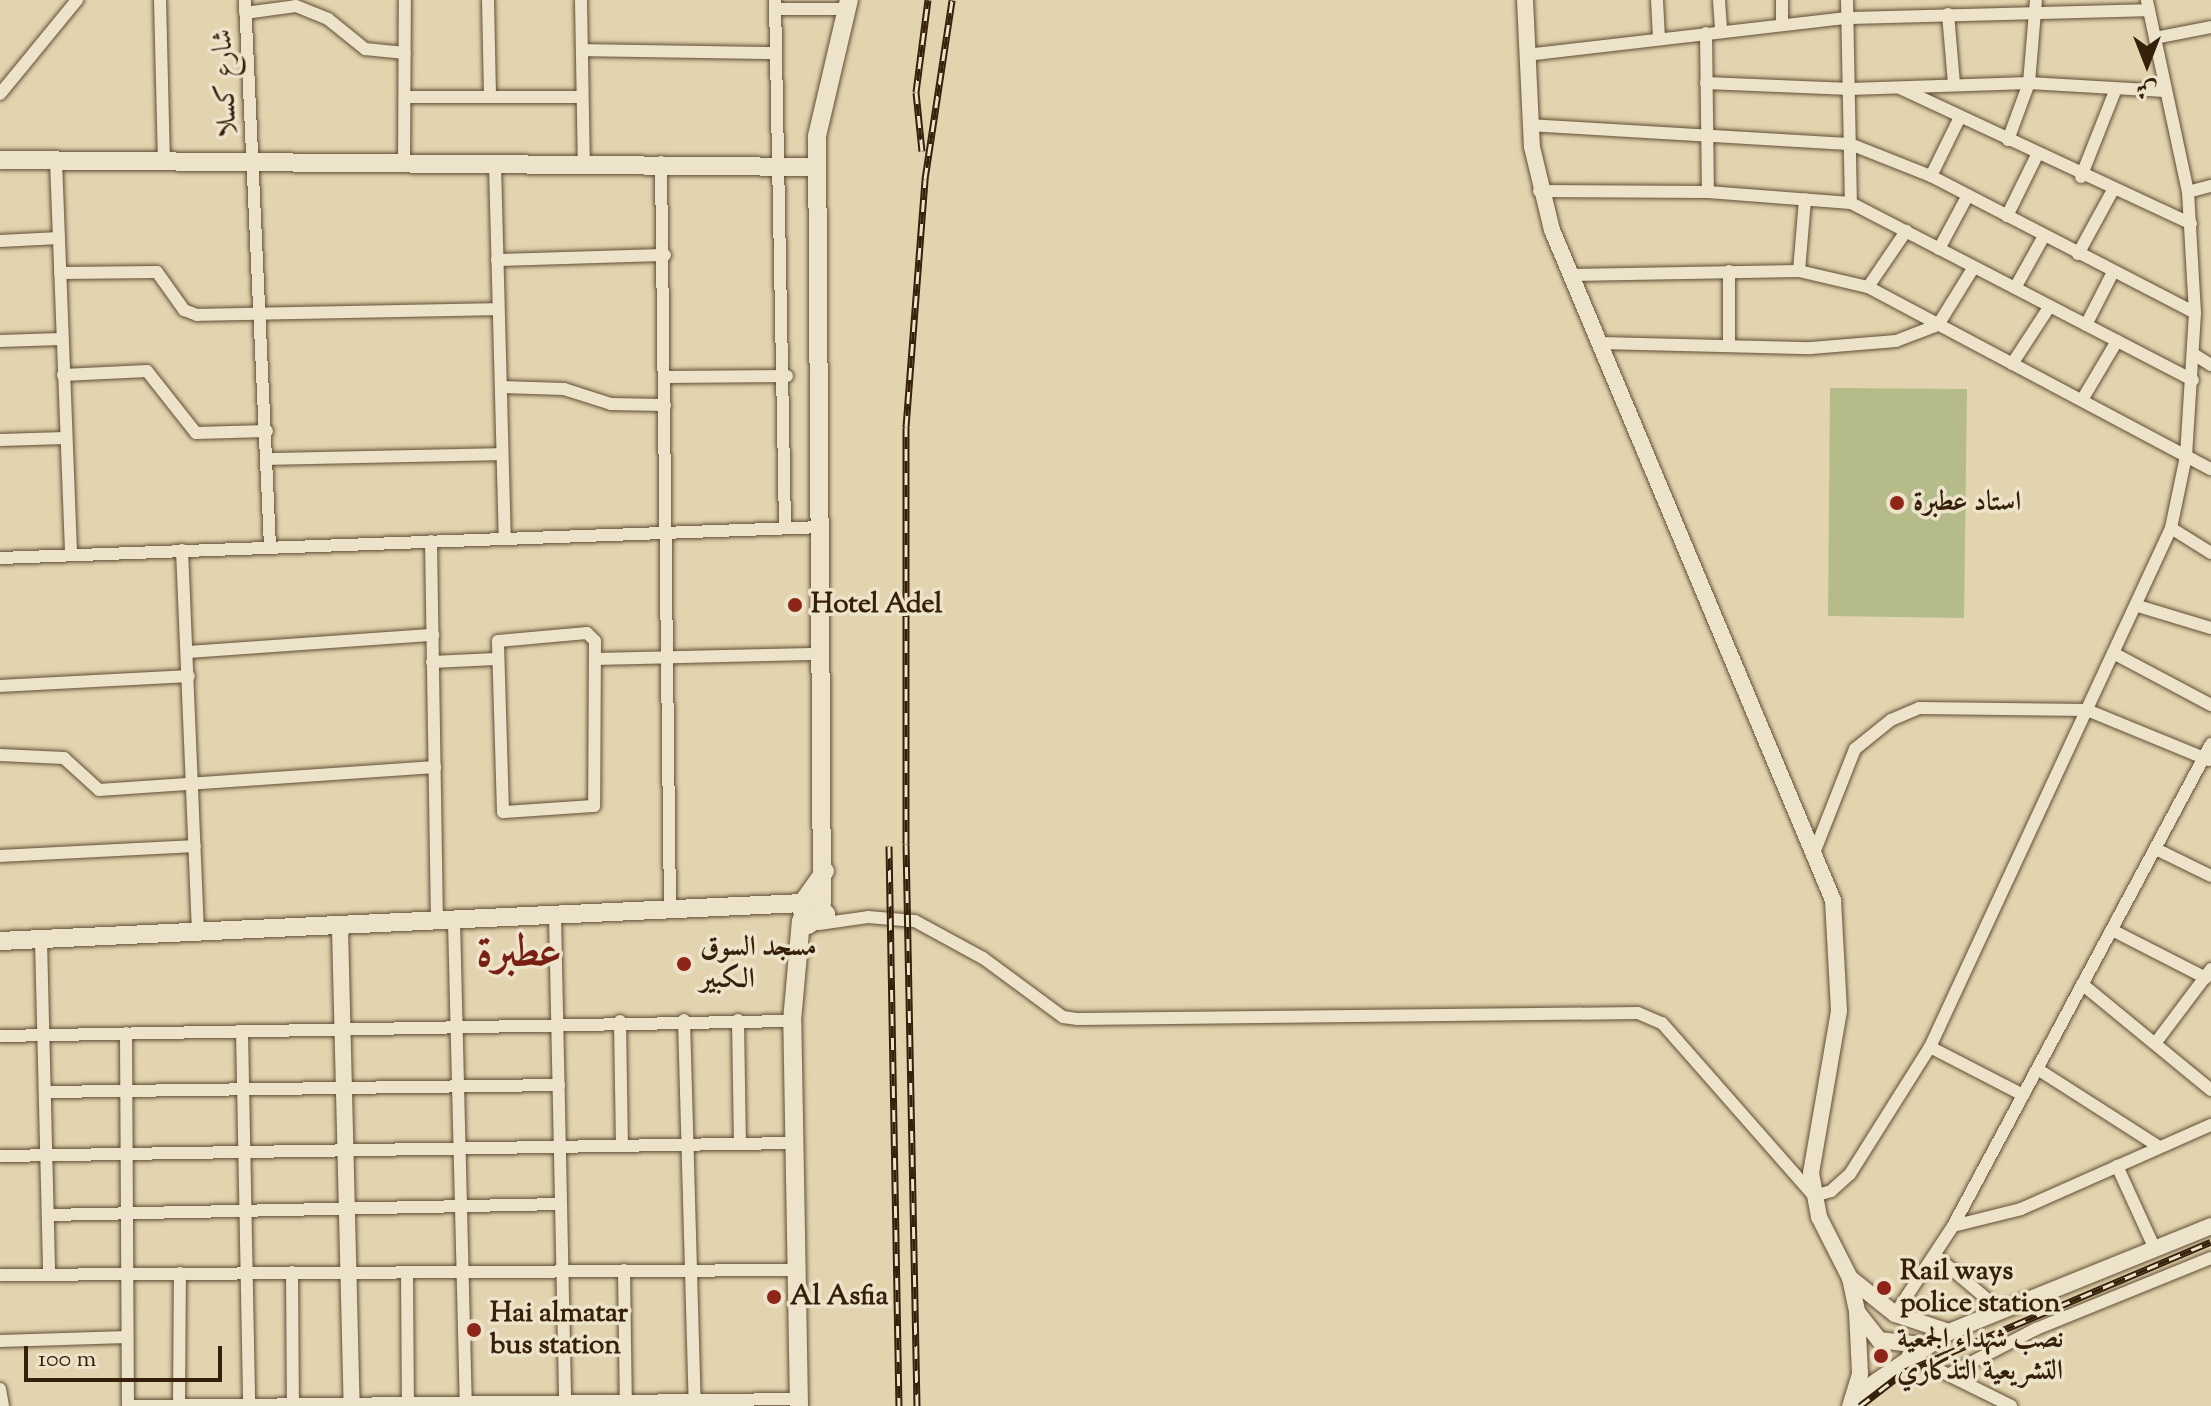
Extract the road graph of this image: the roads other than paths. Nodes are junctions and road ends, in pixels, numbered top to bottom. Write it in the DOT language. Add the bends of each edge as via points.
graph roads {
  1 [pos="77,0"];
  2 [pos="160,0"];
  3 [pos="405,0"];
  4 [pos="488,0"];
  5 [pos="581,0"];
  6 [pos="1525,0"];
  7 [pos="1657,0"];
  8 [pos="1719,0"];
  9 [pos="1782,0"];
  10 [pos="1847,0"];
  11 [pos="1911,0"];
  12 [pos="848,4"];
  13 [pos="775,5"];
  14 [pos="2148,5"];
  15 [pos="245,6"];
  16 [pos="2036,6"];
  17 [pos="1975,7"];
  18 [pos="1948,14"];
  19 [pos="1911,15"];
  20 [pos="1847,18"];
  21 [pos="1782,24"];
  22 [pos="2211,27"];
  23 [pos="1721,31"];
  24 [pos="1706,33"];
  25 [pos="2155,38"];
  26 [pos="1659,39"];
  27 [pos="582,50"];
  28 [pos="405,53"];
  29 [pos="776,53"];
  30 [pos="1526,55"];
  31 [pos="1706,83"];
  32 [pos="2029,83"];
  33 [pos="1954,84"];
  34 [pos="1897,87"];
  35 [pos="1850,89"];
  36 [pos="2115,91"];
  37 [pos="2165,91"];
  38 [pos="0,94"];
  39 [pos="490,96"];
  40 [pos="405,97"];
  41 [pos="582,97"];
  42 [pos="1960,117"];
  43 [pos="1530,125"];
  44 [pos="1707,135"];
  45 [pos="2008,140"];
  46 [pos="1850,144"];
  47 [pos="2037,155"];
  48 [pos="0,160"];
  49 [pos="56,161"];
  50 [pos="164,162"];
  51 [pos="661,162"];
  52 [pos="254,163"];
  53 [pos="404,164"];
  54 [pos="495,165"];
  55 [pos="584,165"];
  56 [pos="782,165"];
  57 [pos="817,167"];
  58 [pos="1931,176"];
  59 [pos="2081,177"];
  60 [pos="2211,186"];
  61 [pos="1539,191"];
  62 [pos="1708,192"];
  63 [pos="2112,192"];
  64 [pos="2188,192"];
  65 [pos="1968,195"];
  66 [pos="1805,199"];
  67 [pos="1851,203"];
  68 [pos="2007,216"];
  69 [pos="2191,224"];
  70 [pos="1906,231"];
  71 [pos="2044,236"];
  72 [pos="59,238"];
  73 [pos="0,241"];
  74 [pos="1939,249"];
  75 [pos="2078,254"];
  76 [pos="665,255"];
  77 [pos="497,260"];
  78 [pos="1974,267"];
  79 [pos="1729,271"];
  80 [pos="1799,271"];
  81 [pos="2113,272"];
  82 [pos="60,273"];
  83 [pos="1571,275"];
  84 [pos="1868,287"];
  85 [pos="2015,288"];
  86 [pos="2050,306"];
  87 [pos="498,309"];
  88 [pos="263,313"];
  89 [pos="2195,313"];
  90 [pos="1938,325"];
  91 [pos="2086,325"];
  92 [pos="61,339"];
  93 [pos="0,341"];
  94 [pos="2117,341"];
  95 [pos="1601,343"];
  96 [pos="1729,346"];
  97 [pos="2195,355"];
  98 [pos="2012,364"];
  99 [pos="2211,365"];
  100 [pos="63,375"];
  101 [pos="787,376"];
  102 [pos="665,377"];
  103 [pos="2193,380"];
  104 [pos="501,387"];
  105 [pos="2082,400"];
  106 [pos="665,405"];
  107 [pos="267,431"];
  108 [pos="65,438"];
  109 [pos="0,440"];
  110 [pos="502,454"];
  111 [pos="2186,456"];
  112 [pos="268,459"];
  113 [pos="2211,469"];
  114 [pos="822,527"];
  115 [pos="785,528"];
  116 [pos="2171,528"];
  117 [pos="667,535"];
  118 [pos="505,539"];
  119 [pos="431,541"];
  120 [pos="270,547"];
  121 [pos="182,550"];
  122 [pos="2211,553"];
  123 [pos="71,555"];
  124 [pos="0,558"];
  125 [pos="2138,606"];
  126 [pos="2211,628"];
  127 [pos="433,635"];
  128 [pos="188,652"];
  129 [pos="822,654"];
  130 [pos="2115,654"];
  131 [pos="667,657"];
  132 [pos="496,659"];
  133 [pos="595,659"];
  134 [pos="432,662"];
  135 [pos="189,676"];
  136 [pos="0,686"];
  137 [pos="2211,705"];
  138 [pos="2087,710"];
  139 [pos="2211,744"];
  140 [pos="0,755"];
  141 [pos="2207,759"];
  142 [pos="435,767"];
  143 [pos="194,782"];
  144 [pos="195,846"];
  145 [pos="2158,850"];
  146 [pos="1814,853"];
  147 [pos="0,856"];
  148 [pos="2211,876"];
  149 [pos="670,904"];
  150 [pos="812,912"];
  151 [pos="555,916"];
  152 [pos="868,917"];
  153 [pos="446,921"];
  154 [pos="340,928"];
  155 [pos="2114,931"];
  156 [pos="198,935"];
  157 [pos="41,940"];
  158 [pos="0,941"];
  159 [pos="2208,974"];
  160 [pos="2082,984"];
  161 [pos="2198,991"];
  162 [pos="2211,997"];
  163 [pos="684,1020"];
  164 [pos="738,1020"];
  165 [pos="620,1021"];
  166 [pos="792,1021"];
  167 [pos="559,1023"];
  168 [pos="457,1026"];
  169 [pos="342,1029"];
  170 [pos="242,1031"];
  171 [pos="126,1033"];
  172 [pos="0,1036"];
  173 [pos="43,1036"];
  174 [pos="2157,1041"];
  175 [pos="1930,1047"];
  176 [pos="2039,1070"];
  177 [pos="458,1085"];
  178 [pos="559,1085"];
  179 [pos="343,1088"];
  180 [pos="242,1089"];
  181 [pos="128,1090"];
  182 [pos="2211,1090"];
  183 [pos="46,1092"];
  184 [pos="2023,1095"];
  185 [pos="2211,1125"];
  186 [pos="795,1143"];
  187 [pos="740,1144"];
  188 [pos="559,1145"];
  189 [pos="622,1145"];
  190 [pos="687,1145"];
  191 [pos="461,1146"];
  192 [pos="2158,1146"];
  193 [pos="345,1147"];
  194 [pos="243,1149"];
  195 [pos="124,1151"];
  196 [pos="46,1153"];
  197 [pos="0,1156"];
  198 [pos="2117,1166"];
  199 [pos="1814,1196"];
  200 [pos="560,1204"];
  201 [pos="464,1208"];
  202 [pos="348,1209"];
  203 [pos="245,1211"];
  204 [pos="125,1213"];
  205 [pos="48,1215"];
  206 [pos="1953,1226"];
  207 [pos="2211,1226"];
  208 [pos="2155,1249"];
  209 [pos="1935,1255"];
  210 [pos="2211,1258"];
  211 [pos="562,1270"];
  212 [pos="624,1270"];
  213 [pos="797,1270"];
  214 [pos="465,1271"];
  215 [pos="690,1271"];
  216 [pos="247,1272"];
  217 [pos="292,1272"];
  218 [pos="407,1272"];
  219 [pos="126,1273"];
  220 [pos="180,1273"];
  221 [pos="349,1273"];
  222 [pos="0,1275"];
  223 [pos="49,1275"];
  224 [pos="1850,1278"];
  225 [pos="2001,1311"];
  226 [pos="1857,1312"];
  227 [pos="1895,1314"];
  228 [pos="1949,1332"];
  229 [pos="127,1337"];
  230 [pos="0,1341"];
  231 [pos="1925,1345"];
  232 [pos="1908,1355"];
  233 [pos="1951,1373"];
  234 [pos="0,1389"];
  235 [pos="1853,1401"];
  236 [pos="799,1402"];
  237 [pos="564,1403"];
  238 [pos="626,1403"];
  239 [pos="695,1404"];
  240 [pos="293,1405"];
  241 [pos="466,1405"];
  242 [pos="3,1406"];
  243 [pos="131,1406"];
  244 [pos="179,1406"];
  245 [pos="246,1406"];
  246 [pos="352,1406"];
  247 [pos="408,1406"];
  248 [pos="2011,1406"];
  1 -- 38 [label="street"];
  2 -- 50 [label="street"];
  3 -- 28 [label="street"];
  4 -- 39 [label="street"];
  5 -- 27 [label="street"];
  6 -- 30 [label="street"];
  7 -- 26 [label="street"];
  8 -- 23 [label="street"];
  9 -- 21 [label="street"];
  10 -- 20 [label="street"];
  11 -- 19 [label="street"];
  12 -- 13 [label="street"];
  12 -- 57 [label="main road" via="821,108"];
  13 -- 29 [label="street"];
  14 -- 16 [label="street"];
  14 -- 25 [label="street"];
  15 -- 28 [label="street" via="296,6 328,19 365,49"];
  15 -- 52 [label="street, شارع كسلا"];
  16 -- 17 [label="street"];
  16 -- 32 [label="street"];
  17 -- 18 [label="street"];
  18 -- 19 [label="street"];
  18 -- 33 [label="street"];
  19 -- 20 [label="street"];
  20 -- 21 [label="street"];
  20 -- 35 [label="street"];
  21 -- 23 [label="street"];
  22 -- 25 [label="street"];
  23 -- 24 [label="street"];
  24 -- 26 [label="street"];
  24 -- 31 [label="street"];
  25 -- 37 [label="street"];
  26 -- 30 [label="street"];
  27 -- 29 [label="street"];
  27 -- 41 [label="street"];
  28 -- 40 [label="street"];
  29 -- 56 [label="street"];
  30 -- 43 [label="street"];
  31 -- 35 [label="street"];
  31 -- 44 [label="street"];
  32 -- 33 [label="street"];
  32 -- 36 [label="street"];
  32 -- 45 [label="street"];
  33 -- 34 [label="street"];
  34 -- 35 [label="street"];
  34 -- 42 [label="street"];
  35 -- 46 [label="street"];
  36 -- 37 [label="street"];
  36 -- 59 [label="street"];
  37 -- 64 [label="street"];
  39 -- 40 [label="street"];
  39 -- 41 [label="street"];
  40 -- 53 [label="street"];
  41 -- 55 [label="street"];
  42 -- 45 [label="street"];
  42 -- 58 [label="street"];
  43 -- 44 [label="street"];
  43 -- 61 [label="street"];
  44 -- 46 [label="street"];
  44 -- 62 [label="street"];
  45 -- 47 [label="street"];
  46 -- 58 [label="street"];
  46 -- 67 [label="street"];
  47 -- 59 [label="street"];
  47 -- 68 [label="street"];
  48 -- 49 [label="main road"];
  49 -- 50 [label="main road"];
  49 -- 72 [label="street"];
  50 -- 52 [label="main road"];
  51 -- 55 [label="main road"];
  51 -- 56 [label="main road"];
  51 -- 76 [label="street"];
  52 -- 53 [label="main road"];
  52 -- 88 [label="street, شارع كسلا"];
  53 -- 54 [label="main road"];
  54 -- 55 [label="main road"];
  54 -- 77 [label="street"];
  56 -- 57 [label="main road"];
  56 -- 101 [label="street"];
  57 -- 114 [label="main road"];
  58 -- 65 [label="street"];
  59 -- 63 [label="street"];
  60 -- 64 [label="street"];
  61 -- 62 [label="street"];
  61 -- 83 [label="street"];
  62 -- 66 [label="street"];
  63 -- 69 [label="street"];
  63 -- 75 [label="street"];
  64 -- 69 [label="street"];
  65 -- 68 [label="street"];
  65 -- 74 [label="street"];
  66 -- 67 [label="street"];
  66 -- 80 [label="street"];
  67 -- 70 [label="street"];
  68 -- 71 [label="street"];
  69 -- 89 [label="street"];
  70 -- 74 [label="street"];
  70 -- 84 [label="street"];
  71 -- 75 [label="street"];
  71 -- 85 [label="street"];
  72 -- 73 [label="street"];
  72 -- 82 [label="street"];
  74 -- 78 [label="street"];
  75 -- 81 [label="street"];
  76 -- 77 [label="street"];
  76 -- 102 [label="street"];
  77 -- 87 [label="street"];
  78 -- 85 [label="street"];
  78 -- 90 [label="street"];
  79 -- 80 [label="street"];
  79 -- 83 [label="street"];
  79 -- 96 [label="street"];
  80 -- 84 [label="street"];
  81 -- 89 [label="street"];
  81 -- 91 [label="street"];
  82 -- 88 [label="street" via="150,270 190,314"];
  82 -- 92 [label="street"];
  83 -- 95 [label="street"];
  84 -- 90 [label="street"];
  85 -- 86 [label="street"];
  86 -- 91 [label="street"];
  86 -- 98 [label="street"];
  87 -- 88 [label="street"];
  87 -- 104 [label="street"];
  88 -- 107 [label="street, شارع كسلا"];
  89 -- 97 [label="street"];
  90 -- 96 [label="street" via="1871,345"];
  90 -- 98 [label="street"];
  91 -- 94 [label="street"];
  92 -- 93 [label="street"];
  92 -- 100 [label="street"];
  94 -- 103 [label="street"];
  94 -- 105 [label="street"];
  95 -- 96 [label="street"];
  95 -- 146 [label="street"];
  97 -- 99 [label="street"];
  97 -- 103 [label="street"];
  98 -- 105 [label="street"];
  100 -- 107 [label="street" via="147,371 196,433"];
  100 -- 108 [label="street"];
  101 -- 102 [label="street"];
  101 -- 115 [label="street"];
  102 -- 106 [label="street"];
  103 -- 111 [label="street"];
  104 -- 106 [label="street" via="564,389 611,404"];
  104 -- 110 [label="street"];
  105 -- 111 [label="street"];
  106 -- 117 [label="street"];
  107 -- 112 [label="street, شارع كسلا"];
  108 -- 109 [label="street"];
  108 -- 123 [label="street"];
  110 -- 112 [label="street"];
  110 -- 118 [label="street"];
  111 -- 113 [label="street"];
  111 -- 116 [label="street"];
  112 -- 120 [label="street, شارع كسلا"];
  114 -- 115 [label="street"];
  114 -- 129 [label="main road"];
  115 -- 117 [label="street"];
  116 -- 122 [label="street"];
  116 -- 125 [label="street"];
  117 -- 118 [label="street"];
  117 -- 131 [label="street"];
  118 -- 119 [label="street"];
  119 -- 120 [label="street"];
  119 -- 127 [label="street"];
  120 -- 121 [label="street"];
  121 -- 123 [label="street"];
  121 -- 128 [label="street"];
  123 -- 124 [label="street"];
  125 -- 126 [label="street"];
  125 -- 130 [label="street"];
  127 -- 128 [label="street"];
  127 -- 134 [label="street"];
  128 -- 135 [label="street"];
  129 -- 131 [label="street"];
  129 -- 150 [label="main road" via="825,871"];
  130 -- 137 [label="street"];
  130 -- 138 [label="street"];
  131 -- 133 [label="street"];
  131 -- 149 [label="street"];
  132 -- 133 [label="street" via="502,639 587,633 594,636"];
  132 -- 133 [label="street" via="499,807 506,813 594,806"];
  132 -- 134 [label="street"];
  134 -- 142 [label="street"];
  135 -- 136 [label="street"];
  135 -- 143 [label="street"];
  138 -- 141 [label="street"];
  138 -- 146 [label="street" via="1940,706 1891,720 1855,749"];
  138 -- 175 [label="street"];
  139 -- 141 [label="street"];
  140 -- 143 [label="street" via="64,758 99,790"];
  141 -- 145 [label="street"];
  142 -- 143 [label="street"];
  142 -- 153 [label="street"];
  143 -- 144 [label="street"];
  144 -- 147 [label="street"];
  144 -- 156 [label="street"];
  145 -- 148 [label="street"];
  145 -- 155 [label="street"];
  146 -- 199 [label="street" via="1833,900 1840,976 1839,1011 1814,1136"];
  149 -- 150 [label="main road" via="755,904"];
  149 -- 151 [label="main road"];
  150 -- 152 [label="street"];
  150 -- 152 [label="street"];
  150 -- 166 [label="main road" via="797,968"];
  151 -- 153 [label="main road"];
  151 -- 167 [label="street"];
  152 -- 199 [label="street" via="915,921 983,958 1063,1017 1078,1019 1638,1013 1662,1023"];
  153 -- 154 [label="main road"];
  153 -- 168 [label="street"];
  154 -- 156 [label="main road"];
  154 -- 169 [label="street"];
  155 -- 159 [label="street"];
  155 -- 160 [label="street"];
  156 -- 157 [label="main road"];
  157 -- 158 [label="main road"];
  157 -- 173 [label="street"];
  159 -- 161 [label="street"];
  160 -- 174 [label="street"];
  160 -- 176 [label="street"];
  161 -- 162 [label="street"];
  161 -- 174 [label="street"];
  163 -- 164 [label="street"];
  163 -- 165 [label="street"];
  163 -- 190 [label="street"];
  164 -- 166 [label="street"];
  164 -- 187 [label="street"];
  165 -- 167 [label="street"];
  165 -- 189 [label="street"];
  166 -- 186 [label="main road"];
  167 -- 168 [label="street"];
  167 -- 178 [label="street"];
  168 -- 169 [label="street"];
  168 -- 177 [label="street"];
  169 -- 170 [label="street"];
  169 -- 179 [label="street"];
  170 -- 171 [label="street"];
  170 -- 180 [label="street"];
  171 -- 173 [label="street"];
  171 -- 181 [label="street"];
  172 -- 173 [label="street"];
  173 -- 183 [label="street"];
  174 -- 182 [label="street"];
  175 -- 184 [label="street"];
  175 -- 199 [label="street" via="1850,1174"];
  176 -- 184 [label="street"];
  176 -- 192 [label="street"];
  177 -- 178 [label="street"];
  177 -- 179 [label="street"];
  177 -- 191 [label="street"];
  178 -- 188 [label="street"];
  179 -- 180 [label="street"];
  179 -- 193 [label="street"];
  180 -- 181 [label="street"];
  180 -- 194 [label="street"];
  181 -- 183 [label="street"];
  181 -- 195 [label="street"];
  183 -- 196 [label="street"];
  184 -- 206 [label="street"];
  185 -- 192 [label="street"];
  186 -- 187 [label="street"];
  186 -- 213 [label="main road"];
  187 -- 190 [label="street"];
  188 -- 189 [label="street"];
  188 -- 191 [label="street"];
  188 -- 200 [label="street"];
  189 -- 190 [label="street"];
  190 -- 215 [label="street"];
  191 -- 193 [label="street"];
  191 -- 201 [label="street"];
  192 -- 198 [label="street"];
  193 -- 194 [label="street"];
  193 -- 202 [label="street"];
  194 -- 195 [label="street"];
  194 -- 203 [label="street"];
  195 -- 196 [label="street"];
  195 -- 204 [label="street"];
  196 -- 197 [label="street"];
  196 -- 205 [label="street"];
  198 -- 206 [label="street" via="2021,1209"];
  198 -- 208 [label="street"];
  199 -- 224 [label="street"];
  200 -- 201 [label="street"];
  200 -- 211 [label="street"];
  201 -- 202 [label="street"];
  201 -- 214 [label="street"];
  202 -- 203 [label="street"];
  202 -- 221 [label="street"];
  203 -- 204 [label="street"];
  203 -- 216 [label="street"];
  204 -- 205 [label="street"];
  204 -- 219 [label="street"];
  205 -- 223 [label="street"];
  206 -- 209 [label="street"];
  207 -- 208 [label="street"];
  208 -- 225 [label="street"];
  209 -- 225 [label="street"];
  209 -- 227 [label="street"];
  210 -- 233 [label="street" via="2036,1329"];
  211 -- 212 [label="street"];
  211 -- 214 [label="street"];
  211 -- 237 [label="street"];
  212 -- 215 [label="street"];
  212 -- 238 [label="street"];
  213 -- 215 [label="street"];
  213 -- 236 [label="main road"];
  214 -- 218 [label="street"];
  214 -- 241 [label="street"];
  215 -- 239 [label="street"];
  216 -- 217 [label="street"];
  216 -- 220 [label="street"];
  216 -- 245 [label="street"];
  217 -- 221 [label="street"];
  217 -- 240 [label="street"];
  218 -- 221 [label="street"];
  218 -- 247 [label="street"];
  219 -- 220 [label="street"];
  219 -- 223 [label="street"];
  219 -- 229 [label="street"];
  220 -- 244 [label="street"];
  221 -- 246 [label="street"];
  222 -- 223 [label="street"];
  224 -- 226 [label="street"];
  224 -- 227 [label="street"];
  225 -- 228 [label="street"];
  226 -- 231 [label="street" via="1879,1340"];
  226 -- 235 [label="street"];
  227 -- 228 [label="street"];
  228 -- 231 [label="street"];
  229 -- 230 [label="street"];
  229 -- 243 [label="street"];
  231 -- 232 [label="street"];
  232 -- 233 [label="street"];
  232 -- 235 [label="street"];
  233 -- 248 [label="street"];
  234 -- 242 [label="street"];
  236 -- 239 [label="street"];
  237 -- 238 [label="street"];
  237 -- 241 [label="street"];
  238 -- 239 [label="street"];
  240 -- 245 [label="street"];
  240 -- 246 [label="street"];
  241 -- 247 [label="street"];
  243 -- 244 [label="street"];
  244 -- 245 [label="street"];
  246 -- 247 [label="street"];
}
